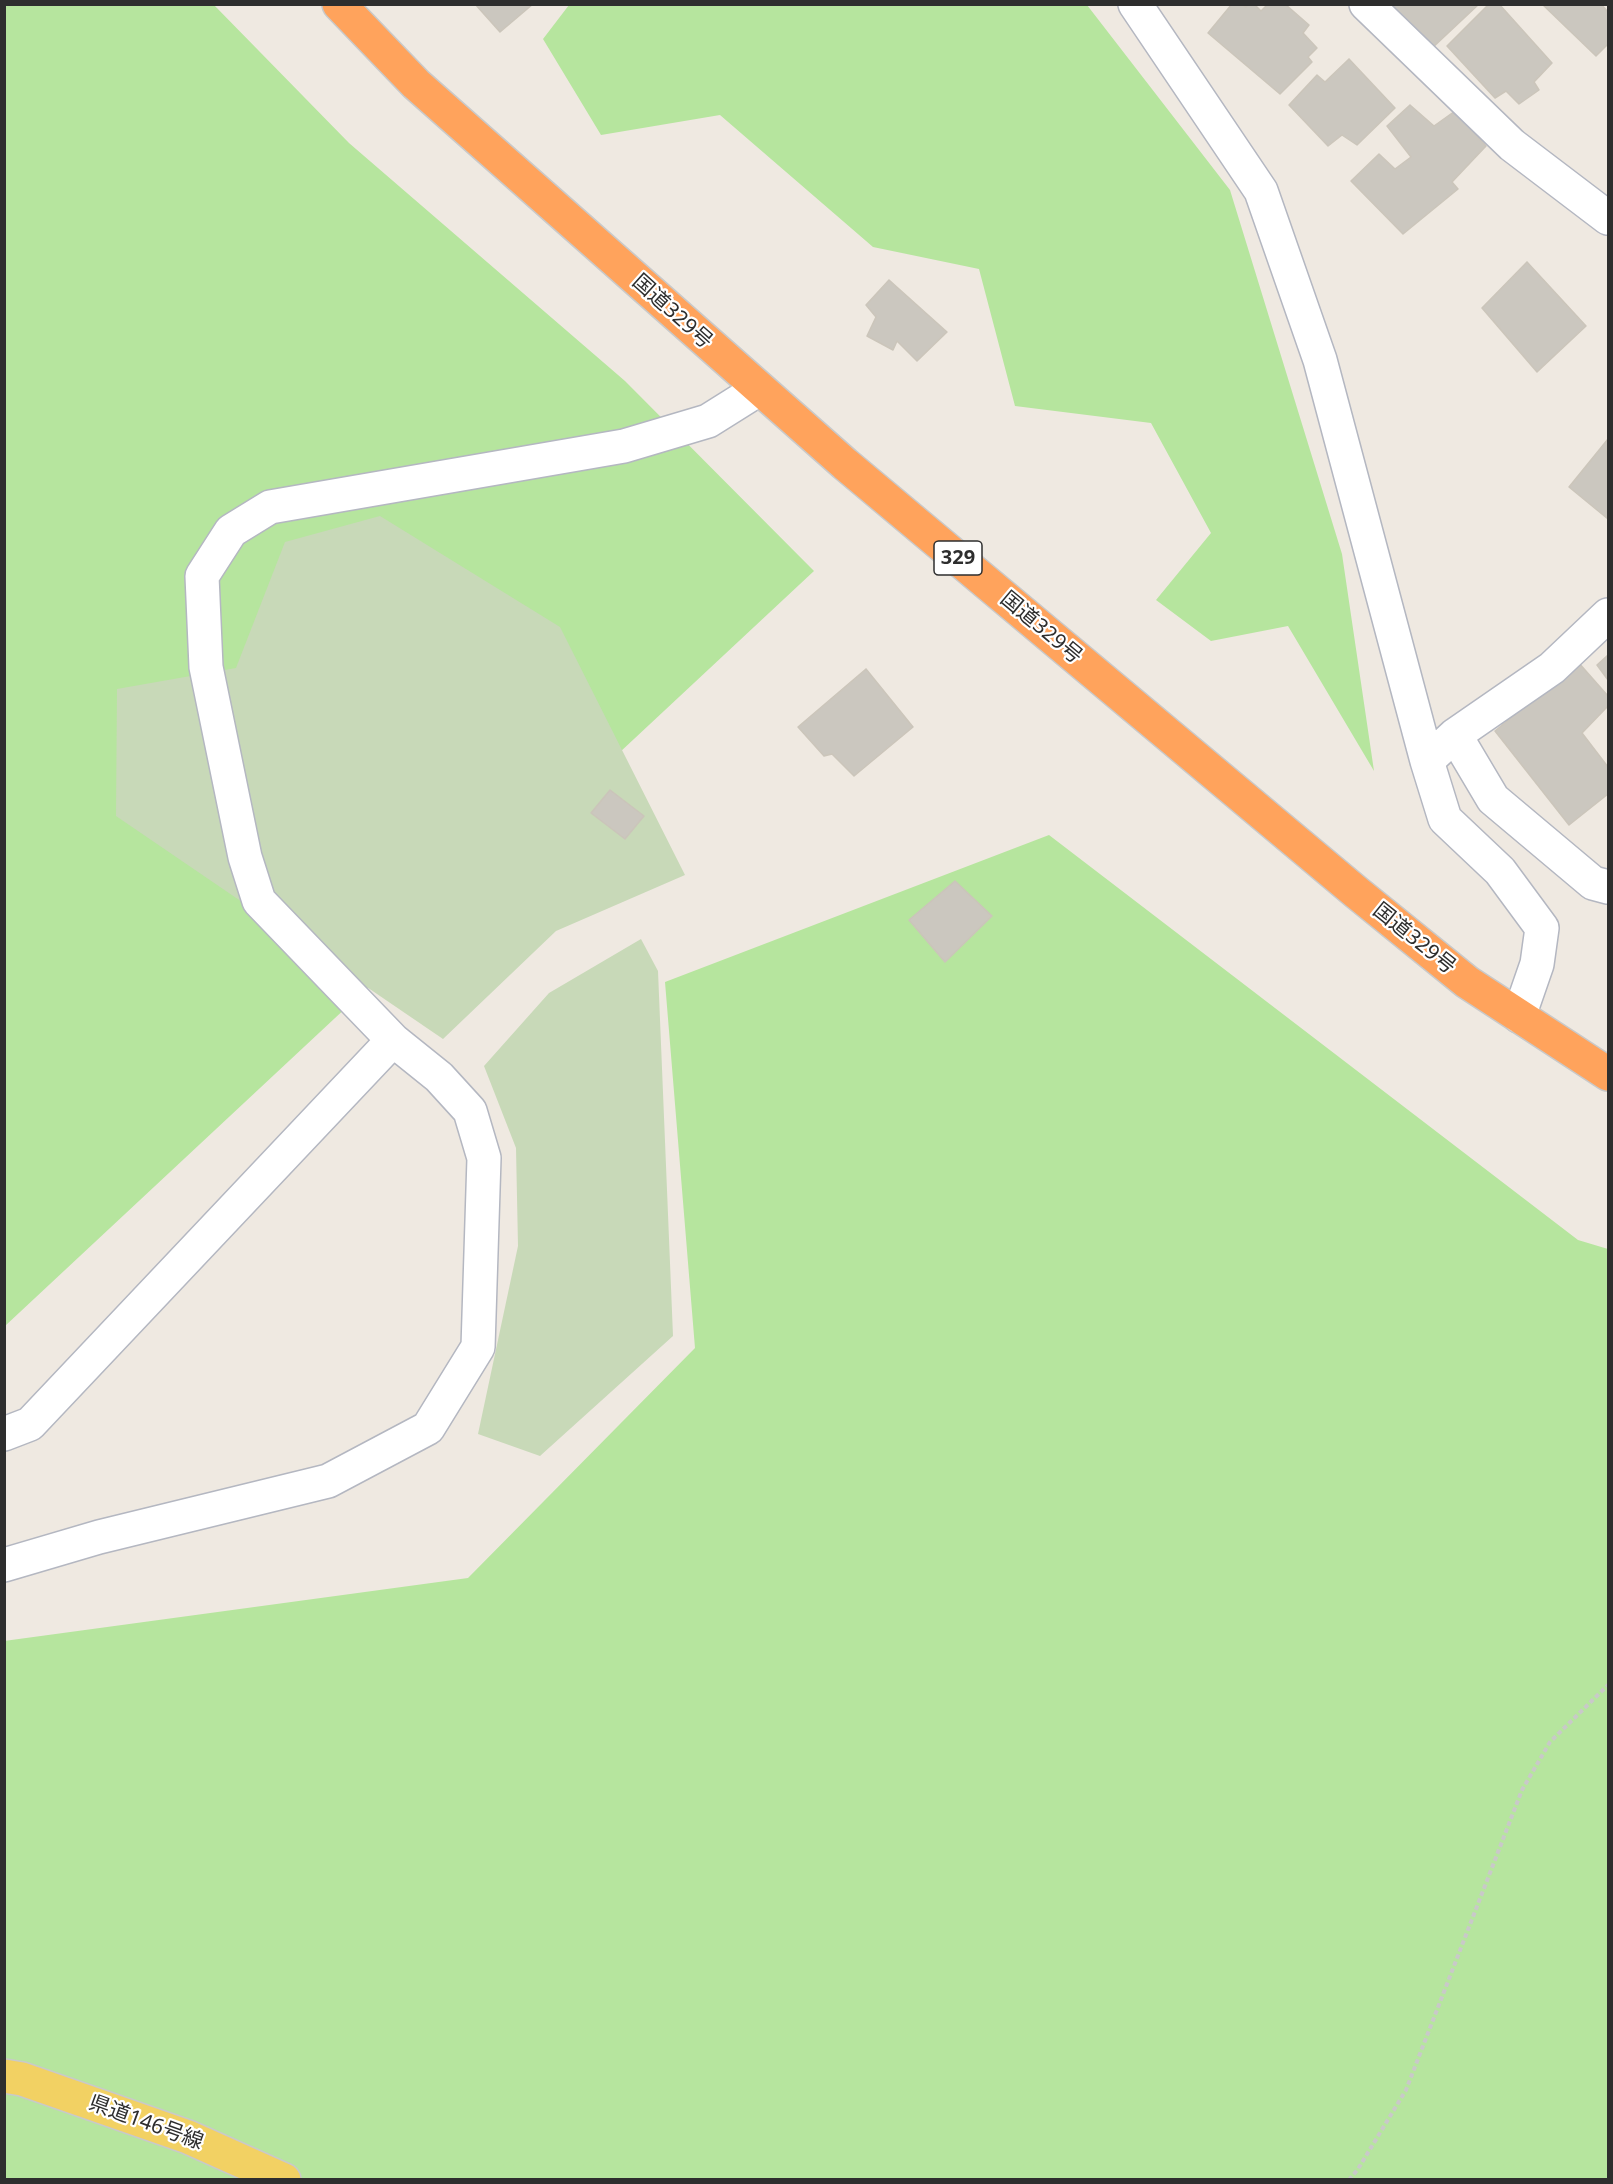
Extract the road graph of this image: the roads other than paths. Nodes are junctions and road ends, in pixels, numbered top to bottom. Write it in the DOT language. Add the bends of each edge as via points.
graph roads {
  1 [pos="339,4"];
  2 [pos="1135,4"];
  3 [pos="1366,4"];
  4 [pos="1608,218"];
  5 [pos="759,389"];
  6 [pos="1608,615"];
  7 [pos="1455,735"];
  8 [pos="1427,761"];
  9 [pos="1608,887"];
  10 [pos="1519,1016"];
  11 [pos="393,1040"];
  12 [pos="1608,1074"];
  13 [pos="4,1434"];
  14 [pos="4,1566"];
  15 [pos="4,2076"];
  16 [pos="284,2180"];
  1 -- 5 [label="highway, 国道329号 / 329" via="416,84"];
  2 -- 8 [label="street" via="1261,191 1320,360"];
  3 -- 4 [label="street" via="1512,145"];
  5 -- 10 [label="highway, 国道329号 / 329" via="1356,892 1467,982"];
  5 -- 11 [label="street" via="708,421 624,446 270,507 231,531 202,576 206,667 245,857 259,902"];
  6 -- 7 [label="street" via="1552,668"];
  7 -- 8 [label="street"];
  7 -- 9 [label="street" via="1494,799 1593,883"];
  8 -- 10 [label="street" via="1445,819 1500,871 1542,928 1537,964"];
  10 -- 12 [label="highway, 国道329号 / 329"];
  11 -- 13 [label="street" via="30,1424"];
  11 -- 14 [label="street" via="439,1077 470,1111 484,1158 478,1347 428,1428 328,1481 99,1537"];
  15 -- 16 [label="main road, 県道146号線" via="188,2137"];
}
